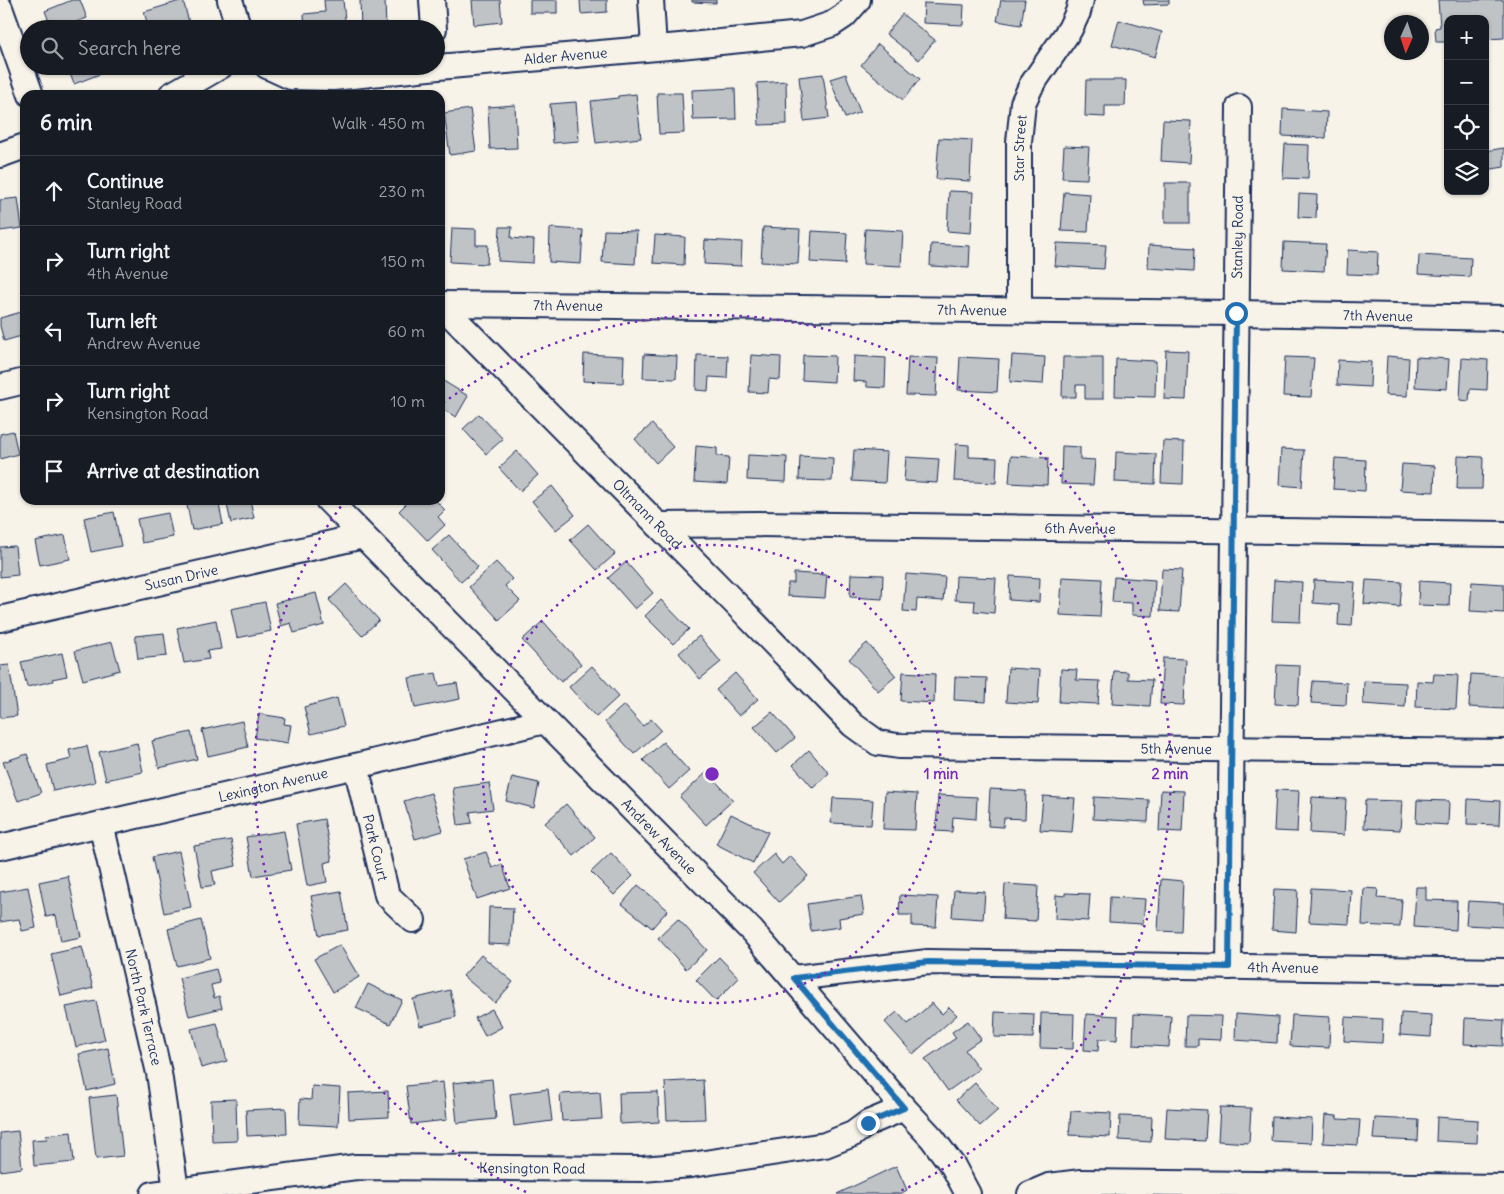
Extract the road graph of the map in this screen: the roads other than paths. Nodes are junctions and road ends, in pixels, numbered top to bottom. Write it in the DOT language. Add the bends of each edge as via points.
graph roads {
  1 [pos="230,0"];
  2 [pos="432,0"];
  3 [pos="650,0"];
  4 [pos="1081,0"];
  5 [pos="858,1"];
  6 [pos="0,8"];
  7 [pos="236,20"];
  8 [pos="433,20"];
  9 [pos="654,48"];
  10 [pos="445,58"];
  11 [pos="20,64"];
  12 [pos="24,75"];
  13 [pos="205,75"];
  14 [pos="286,75"];
  15 [pos="349,75"];
  16 [pos="29,90"];
  17 [pos="180,90"];
  18 [pos="1239,107"];
  19 [pos="20,148"];
  20 [pos="0,155"];
  21 [pos="445,304"];
  22 [pos="445,309"];
  23 [pos="1019,310"];
  24 [pos="1236,313"];
  25 [pos="1504,318"];
  26 [pos="20,382"];
  27 [pos="0,387"];
  28 [pos="333,505"];
  29 [pos="658,525"];
  30 [pos="1234,531"];
  31 [pos="1504,534"];
  32 [pos="362,536"];
  33 [pos="0,619"];
  34 [pos="545,721"];
  35 [pos="853,725"];
  36 [pos="1230,749"];
  37 [pos="1504,752"];
  38 [pos="356,766"];
  39 [pos="101,824"];
  40 [pos="0,847"];
  41 [pos="413,920"];
  42 [pos="1229,967"];
  43 [pos="1504,971"];
  44 [pos="794,978"];
  45 [pos="904,1108"];
  46 [pos="1504,1187"];
  47 [pos="176,1190"];
  48 [pos="153,1194"];
  49 [pos="968,1194"];
  50 [pos="1030,1194"];
  1 -- 7 [label="street"];
  2 -- 8 [label="street"];
  3 -- 9 [label="street"];
  4 -- 23 [label="street, Star Street" via="1070,29 1023,103 1018,142"];
  5 -- 9 [label="street, Alder Avenue" via="832,24 802,34"];
  6 -- 11 [label="street"];
  9 -- 10 [label="street, Alder Avenue"];
  12 -- 16 [label="street"];
  13 -- 17 [label="street"];
  14 -- 15 [label="street, Alder Avenue" via="333,78"];
  18 -- 24 [label="street, Stanley Road"];
  19 -- 20 [label="street"];
  21 -- 23 [label="street, 7th Avenue"];
  22 -- 29 [label="street, Oltmann Road"];
  23 -- 24 [label="street, 7th Avenue"];
  24 -- 25 [label="street, 7th Avenue"];
  24 -- 30 [label="street, Stanley Road"];
  26 -- 27 [label="street"];
  28 -- 32 [label="street, Andrew Avenue"];
  29 -- 30 [label="street, 6th Avenue"];
  29 -- 35 [label="street, Oltmann Road"];
  30 -- 31 [label="street, 6th Avenue"];
  30 -- 36 [label="street, Stanley Road"];
  32 -- 33 [label="street, Susan Drive"];
  32 -- 34 [label="street, Andrew Avenue"];
  34 -- 38 [label="street, Lexington Avenue"];
  34 -- 44 [label="street, Andrew Avenue" via="752,930"];
  35 -- 36 [label="street, 5th Avenue" via="878,743 898,746"];
  36 -- 37 [label="street, 5th Avenue"];
  36 -- 42 [label="street, Stanley Road"];
  38 -- 39 [label="street, Lexington Avenue"];
  38 -- 41 [label="street, Park Court" via="387,894"];
  39 -- 40 [label="street, Lexington Avenue"];
  39 -- 47 [label="street, North Park Terrace" via="159,1073"];
  42 -- 43 [label="street, 4th Avenue"];
  42 -- 44 [label="street, 4th Avenue" via="928,962"];
  44 -- 45 [label="street, Andrew Avenue"];
  45 -- 47 [label="street, Kensington Road" via="825,1145 691,1165 642,1169 356,1167"];
  45 -- 49 [label="street, Andrew Avenue" via="953,1166"];
  46 -- 50 [label="street" via="1081,1182 1050,1186"];
  47 -- 48 [label="street, Kensington Road"];
}
